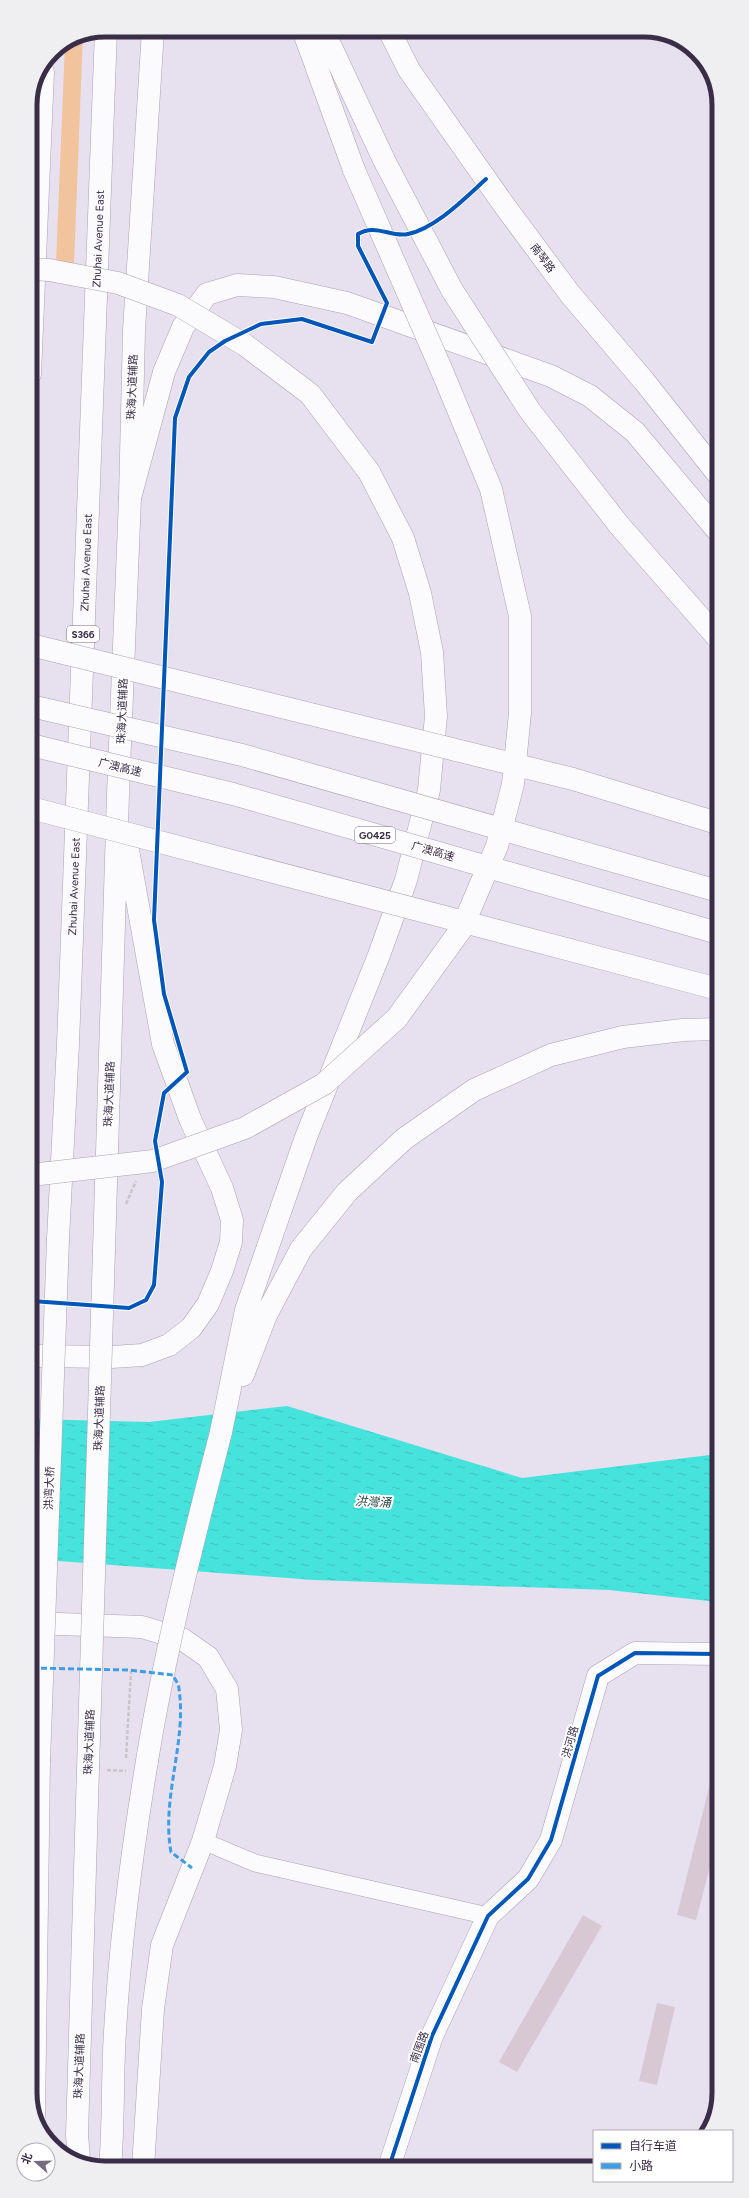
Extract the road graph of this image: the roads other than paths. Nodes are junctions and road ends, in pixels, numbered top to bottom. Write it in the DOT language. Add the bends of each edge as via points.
graph roads {
  1 [pos="106,37"];
  2 [pos="153,37"];
  3 [pos="306,37"];
  4 [pos="325,37"];
  5 [pos="392,37"];
  6 [pos="43,77"];
  7 [pos="37,211"];
  8 [pos="37,269"];
  9 [pos="712,467"];
  10 [pos="130,498"];
  11 [pos="712,524"];
  12 [pos="712,631"];
  13 [pos="37,646"];
  14 [pos="37,707"];
  15 [pos="37,746"];
  16 [pos="118,794"];
  17 [pos="37,810"];
  18 [pos="712,822"];
  19 [pos="712,889"];
  20 [pos="712,931"];
  21 [pos="712,987"];
  22 [pos="712,1029"];
  23 [pos="37,1174"];
  24 [pos="222,1188"];
  25 [pos="58,1239"];
  26 [pos="256,1313"];
  27 [pos="37,1342"];
  28 [pos="37,1356"];
  29 [pos="37,1623"];
  30 [pos="712,1654"];
  31 [pos="203,1841"];
  32 [pos="37,1903"];
  33 [pos="488,1916"];
  34 [pos="79,2156"];
  35 [pos="110,2161"];
  36 [pos="143,2161"];
  37 [pos="391,2161"];
  1 -- 25 [label="main road, Zhuhai Avenue East / S366" via="68,1044"];
  2 -- 10 [label="main road, 珠海大道辅路" via="134,330"];
  3 -- 23 [label="main road, bridge" via="354,170 491,489 520,616 520,713 513,784 498,846 462,928 397,1018 324,1084 245,1128 153,1161"];
  4 -- 12 [label="main road, bridge" via="384,160 452,290 530,411 619,525"];
  5 -- 9 [label="main road, 南琴路" via="409,70 508,212 570,294"];
  6 -- 7 [label="main road"];
  8 -- 26 [label="main road, bridge" via="118,283 178,305 245,344 310,394 369,472 403,538 420,593 432,652 436,716 429,790 406,880 379,955 306,1137"];
  10 -- 11 [label="main road" via="164,372 182,326 207,294 237,285 274,287 347,303 551,376 590,396 635,432"];
  10 -- 16 [label="main road, 珠海大道辅路"];
  13 -- 18 [label="main road, bridge" via="573,779"];
  14 -- 19 [label="main road, bridge" via="242,755"];
  15 -- 20 [label="main road, 广澳高速 / G0425, bridge" via="233,794"];
  16 -- 24 [label="main road" via="163,1044 190,1119"];
  16 -- 34 [label="main road, 珠海大道辅路, bridge" via="77,2135"];
  17 -- 21 [label="main road, bridge"];
  22 -- 26 [label="main road" via="623,1037 551,1055 474,1090 404,1139 347,1192 301,1249"];
  24 -- 27 [label="main road" via="224,1215 216,1257 193,1304 168,1329 140,1341 108,1344"];
  24 -- 28 [label="main road" via="232,1220 231,1242 208,1304 191,1328 169,1345 142,1355"];
  25 -- 32 [label="main road, 洪湾大桥 / S366, bridge" via="39,1761"];
  26 -- 35 [label="main road, bridge" via="221,1432 176,1609 159,1688 133,1843 122,1938"];
  29 -- 31 [label="main road" via="142,1627 182,1639 208,1657 227,1689 231,1730 225,1766"];
  30 -- 33 [label="main road, 洪河路" via="635,1653 598,1676 551,1840 528,1879"];
  31 -- 33 [label="street" via="255,1862"];
  31 -- 36 [label="main road" via="162,1945 153,2009"];
  33 -- 37 [label="main road, 南围路" via="432,2036"];
}
